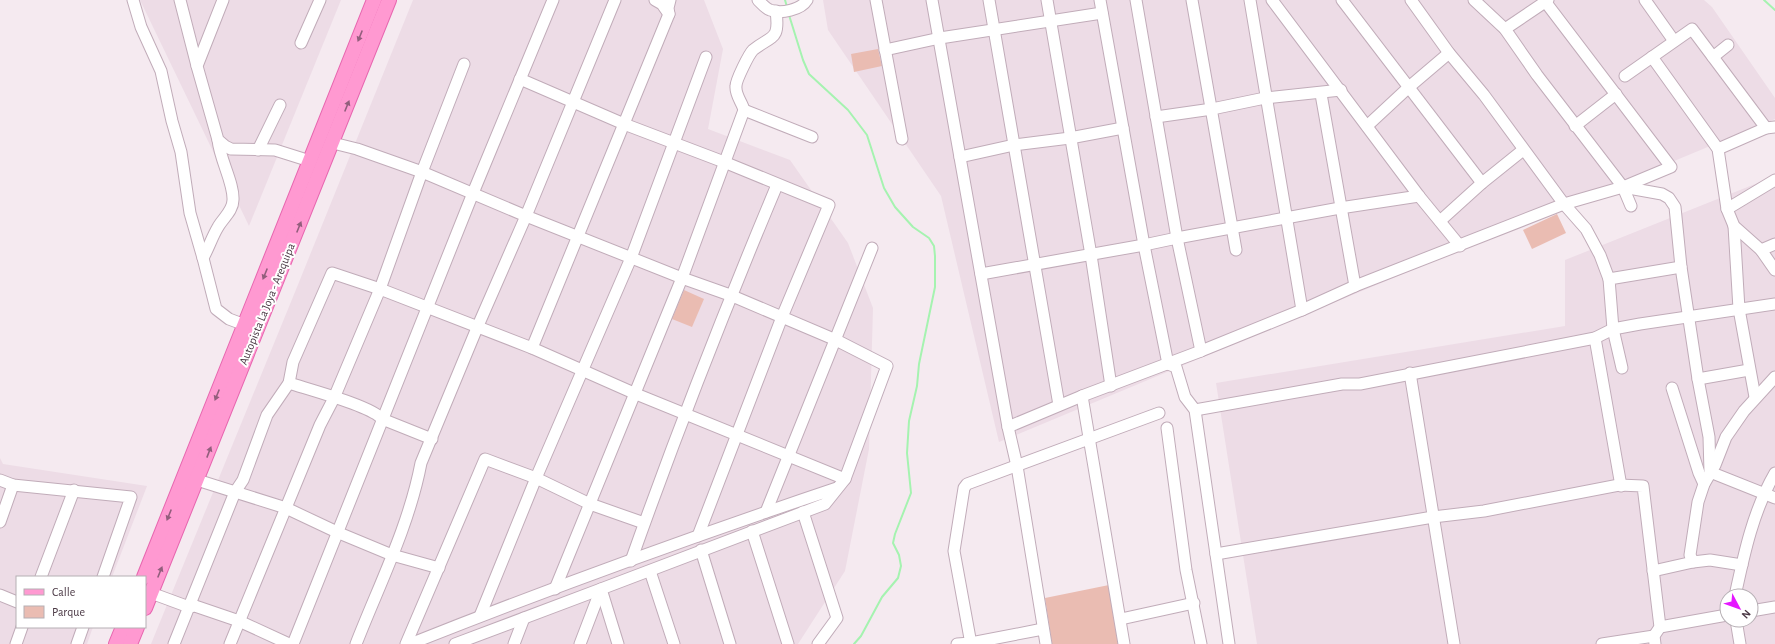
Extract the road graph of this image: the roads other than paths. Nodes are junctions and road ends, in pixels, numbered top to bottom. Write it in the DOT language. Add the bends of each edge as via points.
graph roads {
  1 [pos="133,0"];
  2 [pos="180,0"];
  3 [pos="223,0"];
  4 [pos="320,0"];
  5 [pos="374,0"];
  6 [pos="389,0"];
  7 [pos="553,0"];
  8 [pos="615,0"];
  9 [pos="655,0"];
  10 [pos="670,0"];
  11 [pos="758,0"];
  12 [pos="807,0"];
  13 [pos="876,0"];
  14 [pos="932,0"];
  15 [pos="989,0"];
  16 [pos="1047,0"];
  17 [pos="1100,0"];
  18 [pos="1136,0"];
  19 [pos="1192,0"];
  20 [pos="1250,0"];
  21 [pos="1272,0"];
  22 [pos="1342,0"];
  23 [pos="1411,0"];
  24 [pos="1474,0"];
  25 [pos="1645,0"];
  26 [pos="1546,1"];
  27 [pos="776,11"];
  28 [pos="1102,13"];
  29 [pos="669,14"];
  30 [pos="1051,22"];
  31 [pos="994,29"];
  32 [pos="1505,29"];
  33 [pos="940,38"];
  34 [pos="1674,41"];
  35 [pos="301,43"];
  36 [pos="1728,45"];
  37 [pos="885,50"];
  38 [pos="1449,53"];
  39 [pos="706,57"];
  40 [pos="1652,57"];
  41 [pos="1713,57"];
  42 [pos="464,64"];
  43 [pos="197,66"];
  44 [pos="1625,76"];
  45 [pos="520,79"];
  46 [pos="1409,87"];
  47 [pos="1341,90"];
  48 [pos="1321,94"];
  49 [pos="1616,94"];
  50 [pos="1266,98"];
  51 [pos="573,103"];
  52 [pos="280,105"];
  53 [pos="1212,109"];
  54 [pos="744,110"];
  55 [pos="1156,117"];
  56 [pos="624,124"];
  57 [pos="1367,126"];
  58 [pos="1575,126"];
  59 [pos="1770,127"];
  60 [pos="1123,128"];
  61 [pos="812,137"];
  62 [pos="1070,138"];
  63 [pos="902,139"];
  64 [pos="218,140"];
  65 [pos="333,143"];
  66 [pos="674,144"];
  67 [pos="1014,145"];
  68 [pos="258,150"];
  69 [pos="1523,150"];
  70 [pos="1718,150"];
  71 [pos="960,157"];
  72 [pos="310,161"];
  73 [pos="724,162"];
  74 [pos="422,172"];
  75 [pos="1775,180"];
  76 [pos="1482,183"];
  77 [pos="777,185"];
  78 [pos="1623,187"];
  79 [pos="473,193"];
  80 [pos="1419,196"];
  81 [pos="1564,204"];
  82 [pos="1631,206"];
  83 [pos="1340,208"];
  84 [pos="1727,209"];
  85 [pos="526,216"];
  86 [pos="1287,218"];
  87 [pos="1440,221"];
  88 [pos="1734,226"];
  89 [pos="1232,228"];
  90 [pos="578,236"];
  91 [pos="1177,238"];
  92 [pos="1775,244"];
  93 [pos="1144,245"];
  94 [pos="1460,246"];
  95 [pos="872,248"];
  96 [pos="1236,250"];
  97 [pos="1761,250"];
  98 [pos="1091,255"];
  99 [pos="203,258"];
  100 [pos="631,258"];
  101 [pos="1035,264"];
  102 [pos="1681,267"];
  103 [pos="1775,270"];
  104 [pos="981,274"];
  105 [pos="682,278"];
  106 [pos="1609,279"];
  107 [pos="1355,286"];
  108 [pos="380,289"];
  109 [pos="730,295"];
  110 [pos="1775,304"];
  111 [pos="427,307"];
  112 [pos="1739,309"];
  113 [pos="1302,310"];
  114 [pos="1689,316"];
  115 [pos="782,317"];
  116 [pos="245,325"];
  117 [pos="477,328"];
  118 [pos="1614,330"];
  119 [pos="1595,338"];
  120 [pos="836,340"];
  121 [pos="532,348"];
  122 [pos="1201,351"];
  123 [pos="1168,364"];
  124 [pos="1622,368"];
  125 [pos="1749,370"];
  126 [pos="583,371"];
  127 [pos="1410,373"];
  128 [pos="1775,378"];
  129 [pos="1698,379"];
  130 [pos="288,384"];
  131 [pos="1111,386"];
  132 [pos="1672,388"];
  133 [pos="636,394"];
  134 [pos="1082,396"];
  135 [pos="1755,397"];
  136 [pos="334,398"];
  137 [pos="1059,405"];
  138 [pos="1194,410"];
  139 [pos="684,413"];
  140 [pos="1159,413"];
  141 [pos="382,419"];
  142 [pos="1008,427"];
  143 [pos="1167,428"];
  144 [pos="736,434"];
  145 [pos="432,439"];
  146 [pos="1089,441"];
  147 [pos="788,455"];
  148 [pos="1017,466"];
  149 [pos="1710,472"];
  150 [pos="1775,473"];
  151 [pos="536,478"];
  152 [pos="845,479"];
  153 [pos="0,480"];
  154 [pos="197,480"];
  155 [pos="1704,484"];
  156 [pos="13,485"];
  157 [pos="1622,486"];
  158 [pos="838,488"];
  159 [pos="74,490"];
  160 [pos="235,492"];
  161 [pos="1764,494"];
  162 [pos="1775,498"];
  163 [pos="590,504"];
  164 [pos="286,508"];
  165 [pos="766,512"];
  166 [pos="803,512"];
  167 [pos="1432,517"];
  168 [pos="0,522"];
  169 [pos="644,523"];
  170 [pos="752,531"];
  171 [pos="339,533"];
  172 [pos="698,536"];
  173 [pos="701,550"];
  174 [pos="392,554"];
  175 [pos="1216,554"];
  176 [pos="631,561"];
  177 [pos="1693,562"];
  178 [pos="1742,565"];
  179 [pos="439,568"];
  180 [pos="650,571"];
  181 [pos="1652,571"];
  182 [pos="41,576"];
  183 [pos="103,576"];
  184 [pos="144,576"];
  185 [pos="1737,588"];
  186 [pos="555,589"];
  187 [pos="601,590"];
  188 [pos="151,593"];
  189 [pos="0,595"];
  190 [pos="16,602"];
  191 [pos="1194,603"];
  192 [pos="146,606"];
  193 [pos="189,607"];
  194 [pos="1775,607"];
  195 [pos="1759,610"];
  196 [pos="480,616"];
  197 [pos="1719,617"];
  198 [pos="524,618"];
  199 [pos="1121,619"];
  200 [pos="239,621"];
  201 [pos="22,628"];
  202 [pos="81,628"];
  203 [pos="123,628"];
  204 [pos="137,628"];
  205 [pos="1737,628"];
  206 [pos="1043,629"];
  207 [pos="1656,636"];
  208 [pos="16,644"];
  209 [pos="77,644"];
  210 [pos="116,644"];
  211 [pos="130,644"];
  212 [pos="174,644"];
  213 [pos="230,644"];
  214 [pos="289,644"];
  215 [pos="293,644"];
  216 [pos="356,644"];
  217 [pos="406,644"];
  218 [pos="410,644"];
  219 [pos="455,644"];
  220 [pos="514,644"];
  221 [pos="580,644"];
  222 [pos="618,644"];
  223 [pos="674,644"];
  224 [pos="730,644"];
  225 [pos="788,644"];
  226 [pos="818,644"];
  227 [pos="957,644"];
  228 [pos="971,644"];
  229 [pos="1046,644"];
  230 [pos="1124,644"];
  231 [pos="1201,644"];
  232 [pos="1229,644"];
  233 [pos="1454,644"];
  234 [pos="1602,644"];
  235 [pos="1740,644"];
  1 -- 99 [label="street" via="141,27 161,71 181,152 190,213"];
  2 -- 43 [label="street"];
  3 -- 43 [label="street"];
  4 -- 35 [label="street"];
  5 -- 72 [label="main road, Autopista La Joya - Arequipa, one-way"];
  65 -- 6 [label="main road, Autopista La Joya - Arequipa, one-way"];
  7 -- 45 [label="street"];
  8 -- 51 [label="street"];
  9 -- 29 [label="street" via="662,4"];
  10 -- 29 [label="street"];
  11 -- 27 [label="street" via="770,10"];
  12 -- 27 [label="street" via="797,8"];
  13 -- 37 [label="street"];
  14 -- 33 [label="street"];
  15 -- 31 [label="street"];
  16 -- 30 [label="street"];
  17 -- 28 [label="street"];
  18 -- 55 [label="street"];
  19 -- 53 [label="street"];
  20 -- 50 [label="street"];
  21 -- 47 [label="street"];
  22 -- 46 [label="street"];
  23 -- 38 [label="street"];
  24 -- 32 [label="street"];
  25 -- 34 [label="street"];
  26 -- 32 [label="street"];
  26 -- 49 [label="street"];
  27 -- 54 [label="street" via="778,24 773,37 753,50 738,77 736,94"];
  28 -- 30 [label="street"];
  28 -- 60 [label="street"];
  29 -- 56 [label="street"];
  30 -- 31 [label="street"];
  30 -- 62 [label="street"];
  31 -- 33 [label="street"];
  31 -- 67 [label="street"];
  32 -- 58 [label="street"];
  33 -- 37 [label="street"];
  33 -- 71 [label="street"];
  34 -- 40 [label="street"];
  34 -- 41 [label="street" via="1692,29"];
  36 -- 41 [label="street"];
  37 -- 63 [label="street"];
  38 -- 46 [label="street"];
  38 -- 69 [label="street" via="1484,95"];
  39 -- 66 [label="street"];
  40 -- 44 [label="street"];
  40 -- 70 [label="street"];
  41 -- 59 [label="street"];
  42 -- 74 [label="street"];
  43 -- 64 [label="street"];
  45 -- 51 [label="street"];
  45 -- 79 [label="street"];
  46 -- 57 [label="street"];
  46 -- 76 [label="street"];
  47 -- 48 [label="street"];
  47 -- 57 [label="street"];
  48 -- 50 [label="street"];
  48 -- 83 [label="street"];
  49 -- 58 [label="street"];
  49 -- 78 [label="street" via="1671,167"];
  50 -- 53 [label="street"];
  50 -- 86 [label="street"];
  51 -- 56 [label="street"];
  51 -- 85 [label="street"];
  52 -- 68 [label="street"];
  53 -- 55 [label="street"];
  53 -- 89 [label="street"];
  54 -- 61 [label="street"];
  54 -- 73 [label="street"];
  55 -- 91 [label="street"];
  56 -- 66 [label="street"];
  56 -- 90 [label="street"];
  57 -- 80 [label="street"];
  58 -- 78 [label="street"];
  59 -- 70 [label="street"];
  60 -- 62 [label="street"];
  60 -- 93 [label="street"];
  62 -- 67 [label="street"];
  62 -- 98 [label="street"];
  64 -- 68 [label="street" via="230,149"];
  64 -- 99 [label="street" via="233,199"];
  65 -- 74 [label="street"];
  154 -- 65 [label="main road, Autopista La Joya - Arequipa, one-way"];
  66 -- 73 [label="street"];
  66 -- 100 [label="street"];
  67 -- 71 [label="street"];
  67 -- 101 [label="street"];
  68 -- 72 [label="street" via="275,150"];
  69 -- 76 [label="street"];
  69 -- 81 [label="street"];
  70 -- 84 [label="street"];
  71 -- 104 [label="street"];
  72 -- 116 [label="main road, Autopista La Joya - Arequipa, one-way"];
  73 -- 77 [label="street"];
  73 -- 105 [label="street"];
  74 -- 79 [label="street"];
  74 -- 108 [label="street"];
  75 -- 84 [label="street"];
  76 -- 87 [label="street"];
  77 -- 109 [label="street"];
  77 -- 115 [label="street" via="829,204"];
  78 -- 81 [label="street"];
  78 -- 82 [label="street"];
  78 -- 102 [label="street" via="1662,194 1669,198 1675,207"];
  79 -- 85 [label="street"];
  79 -- 111 [label="street"];
  80 -- 83 [label="street"];
  80 -- 87 [label="street"];
  81 -- 94 [label="street"];
  81 -- 106 [label="street" via="1586,229"];
  83 -- 86 [label="street"];
  83 -- 107 [label="street"];
  84 -- 88 [label="street"];
  85 -- 90 [label="street"];
  85 -- 117 [label="street"];
  86 -- 89 [label="street"];
  86 -- 113 [label="street"];
  87 -- 94 [label="street"];
  88 -- 97 [label="street"];
  88 -- 112 [label="street"];
  89 -- 91 [label="street"];
  89 -- 96 [label="street"];
  90 -- 100 [label="street"];
  90 -- 121 [label="street"];
  91 -- 93 [label="street"];
  91 -- 122 [label="street"];
  92 -- 97 [label="street"];
  93 -- 98 [label="street"];
  93 -- 123 [label="street"];
  94 -- 107 [label="street"];
  95 -- 120 [label="street"];
  97 -- 103 [label="street"];
  98 -- 101 [label="street"];
  98 -- 131 [label="street"];
  99 -- 116 [label="street" via="216,310 229,319"];
  100 -- 105 [label="street"];
  100 -- 126 [label="street"];
  101 -- 104 [label="street"];
  101 -- 137 [label="street"];
  102 -- 106 [label="street"];
  102 -- 114 [label="street"];
  104 -- 142 [label="street"];
  105 -- 109 [label="street"];
  105 -- 133 [label="street"];
  106 -- 118 [label="street"];
  107 -- 113 [label="street"];
  108 -- 111 [label="street"];
  108 -- 130 [label="street" via="332,273 293,362"];
  108 -- 136 [label="street"];
  109 -- 115 [label="street"];
  109 -- 139 [label="street"];
  110 -- 112 [label="street"];
  111 -- 117 [label="street"];
  111 -- 141 [label="street"];
  112 -- 114 [label="street"];
  112 -- 125 [label="street"];
  113 -- 122 [label="street"];
  114 -- 118 [label="street"];
  114 -- 129 [label="street"];
  115 -- 120 [label="street"];
  115 -- 144 [label="street"];
  116 -- 184 [label="main road, Autopista La Joya - Arequipa, one-way"];
  117 -- 121 [label="street"];
  117 -- 145 [label="street"];
  118 -- 119 [label="street"];
  118 -- 124 [label="street"];
  119 -- 127 [label="street"];
  119 -- 157 [label="street"];
  120 -- 147 [label="street"];
  120 -- 152 [label="street" via="887,366"];
  121 -- 126 [label="street"];
  122 -- 123 [label="street"];
  123 -- 131 [label="street"];
  123 -- 138 [label="street" via="1176,367 1185,397"];
  125 -- 129 [label="street"];
  125 -- 135 [label="street"];
  126 -- 133 [label="street"];
  126 -- 151 [label="street"];
  127 -- 138 [label="street" via="1360,384 1342,384"];
  127 -- 167 [label="street"];
  128 -- 135 [label="street"];
  129 -- 149 [label="street" via="1709,437"];
  130 -- 136 [label="street"];
  130 -- 160 [label="street" via="267,415 245,474"];
  131 -- 134 [label="street"];
  132 -- 155 [label="street"];
  133 -- 139 [label="street"];
  133 -- 163 [label="street"];
  134 -- 137 [label="street"];
  134 -- 146 [label="street"];
  135 -- 149 [label="street" via="1732,428"];
  136 -- 141 [label="street" via="378,414"];
  136 -- 164 [label="street" via="320,425"];
  137 -- 142 [label="street"];
  138 -- 175 [label="street"];
  139 -- 144 [label="street"];
  139 -- 169 [label="street"];
  140 -- 146 [label="street"];
  141 -- 145 [label="street"];
  141 -- 171 [label="street"];
  142 -- 148 [label="street"];
  143 -- 191 [label="street" via="1186,570"];
  144 -- 147 [label="street"];
  144 -- 172 [label="street"];
  145 -- 174 [label="street" via="421,463 412,498"];
  146 -- 148 [label="street"];
  146 -- 199 [label="street"];
  147 -- 152 [label="street"];
  147 -- 165 [label="street"];
  148 -- 206 [label="street"];
  148 -- 228 [label="street" via="967,484 964,488 954,551"];
  149 -- 155 [label="street"];
  149 -- 161 [label="street"];
  150 -- 161 [label="street"];
  151 -- 163 [label="street"];
  151 -- 179 [label="street" via="485,459"];
  151 -- 196 [label="street"];
  152 -- 158 [label="street"];
  153 -- 156 [label="street"];
  154 -- 160 [label="street"];
  188 -- 154 [label="main road, Autopista La Joya - Arequipa, one-way"];
  155 -- 177 [label="street" via="1698,502 1690,555"];
  156 -- 159 [label="street"];
  156 -- 168 [label="street"];
  157 -- 167 [label="street"];
  157 -- 181 [label="street" via="1643,486"];
  158 -- 165 [label="street"];
  158 -- 166 [label="street" via="825,504"];
  159 -- 182 [label="street"];
  159 -- 183 [label="street" via="131,497"];
  160 -- 164 [label="street"];
  160 -- 193 [label="street"];
  161 -- 162 [label="street"];
  161 -- 178 [label="street"];
  163 -- 169 [label="street"];
  163 -- 186 [label="street"];
  164 -- 171 [label="street"];
  164 -- 200 [label="street"];
  165 -- 172 [label="street"];
  166 -- 170 [label="street"];
  166 -- 226 [label="street" via="837,618"];
  167 -- 175 [label="street"];
  167 -- 233 [label="street"];
  169 -- 176 [label="street"];
  170 -- 173 [label="street"];
  170 -- 225 [label="street"];
  171 -- 174 [label="street"];
  171 -- 215 [label="street"];
  172 -- 176 [label="street"];
  173 -- 180 [label="street"];
  173 -- 224 [label="street"];
  174 -- 179 [label="street"];
  174 -- 216 [label="street"];
  175 -- 232 [label="street"];
  176 -- 186 [label="street"];
  177 -- 178 [label="street" via="1710,560"];
  177 -- 181 [label="street"];
  178 -- 185 [label="street"];
  179 -- 217 [label="street"];
  180 -- 187 [label="street"];
  180 -- 223 [label="street"];
  181 -- 207 [label="street"];
  186 -- 196 [label="street"];
  187 -- 198 [label="street"];
  187 -- 221 [label="street"];
  187 -- 222 [label="street"];
  188 -- 192 [label="main road, Autopista La Joya - Arequipa"];
  188 -- 193 [label="street"];
  189 -- 190 [label="street"];
  191 -- 199 [label="street"];
  191 -- 231 [label="street"];
  193 -- 200 [label="street" via="195,606"];
  193 -- 212 [label="street"];
  194 -- 195 [label="street"];
  196 -- 218 [label="street"];
  197 -- 207 [label="street"];
  198 -- 219 [label="street"];
  198 -- 220 [label="street"];
  199 -- 230 [label="street"];
  200 -- 213 [label="street"];
  200 -- 214 [label="street"];
  201 -- 208 [label="street"];
  202 -- 209 [label="street"];
  203 -- 210 [label="main road"];
  204 -- 211 [label="main road"];
  205 -- 235 [label="street"];
  206 -- 228 [label="street"];
  206 -- 229 [label="street"];
  207 -- 234 [label="street"];
  227 -- 228 [label="street"];
}
